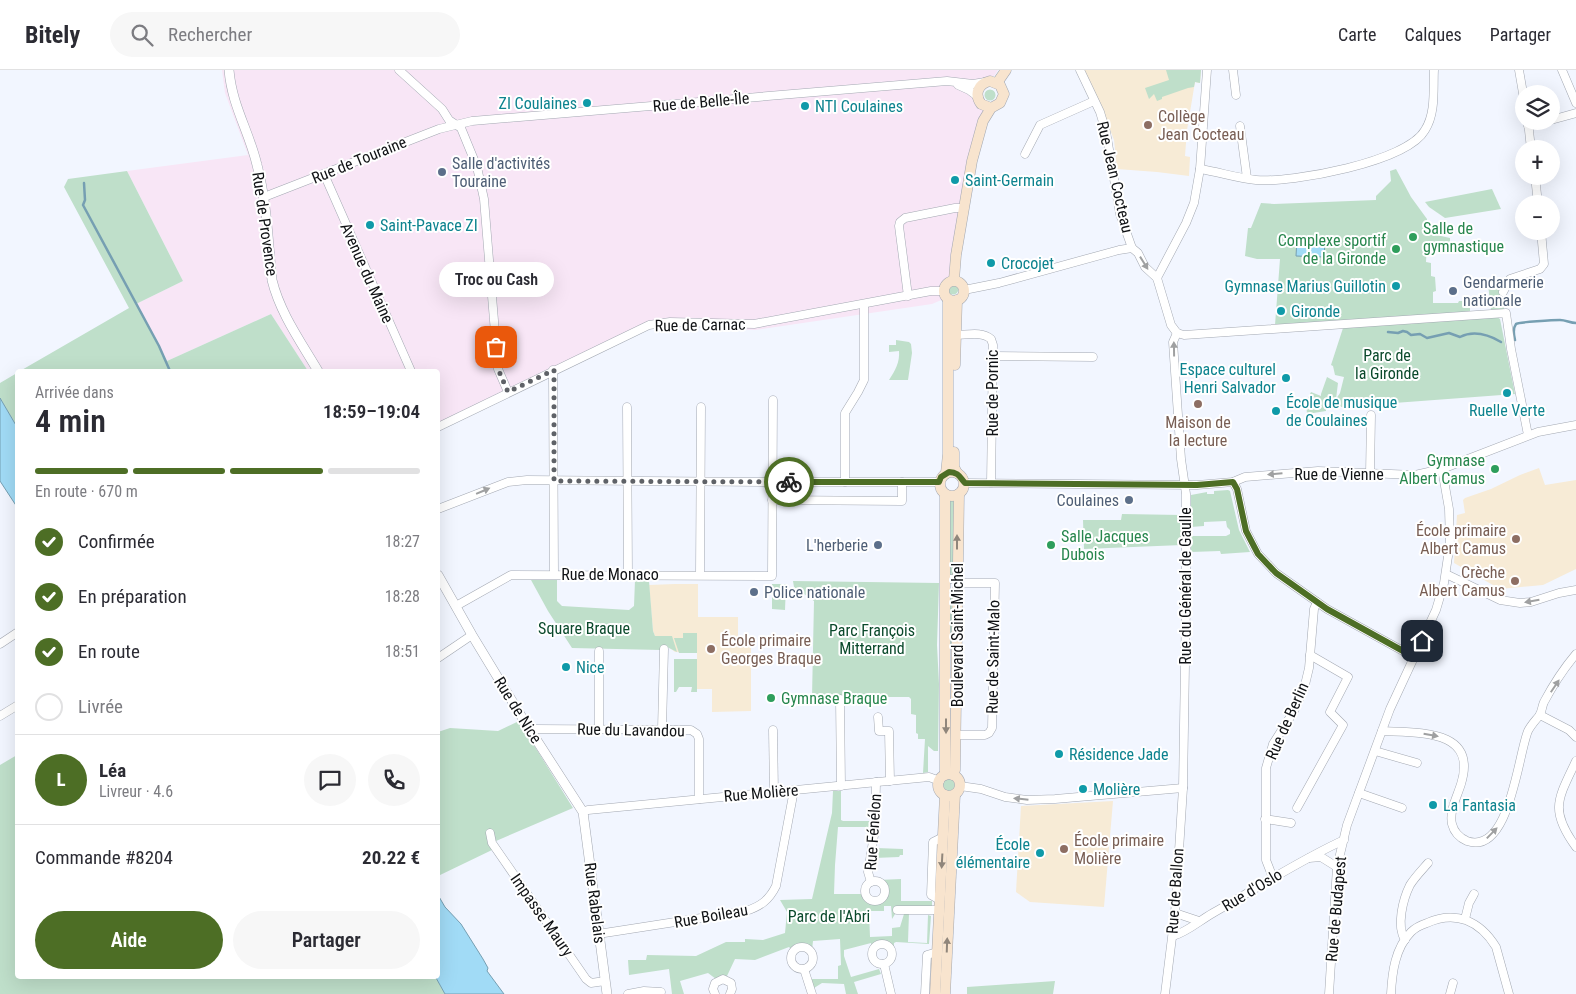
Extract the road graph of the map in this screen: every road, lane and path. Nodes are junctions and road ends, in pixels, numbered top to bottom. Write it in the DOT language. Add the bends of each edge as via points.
graph roads {
  1 [pos="229,70"];
  2 [pos="399,70"];
  3 [pos="1006,70"];
  4 [pos="1080,70"];
  5 [pos="1207,70"];
  6 [pos="1233,70"];
  7 [pos="1434,70"];
  8 [pos="1519,70"];
  9 [pos="1562,70"];
  10 [pos="947,81"];
  11 [pos="985,82"];
  12 [pos="997,84"];
  13 [pos="1522,85"];
  14 [pos="1236,95"];
  15 [pos="1094,101"];
  16 [pos="984,103"];
  17 [pos="1576,103"];
  18 [pos="1576,113"];
  19 [pos="1560,118"];
  20 [pos="454,124"];
  21 [pos="1240,126"];
  22 [pos="1025,154"];
  23 [pos="1200,169"];
  24 [pos="324,174"];
  25 [pos="1247,178"];
  26 [pos="264,197"];
  27 [pos="963,208"];
  28 [pos="1542,240"];
  29 [pos="1132,248"];
  30 [pos="1157,278"];
  31 [pos="954,280"];
  32 [pos="964,290"];
  33 [pos="1503,292"];
  34 [pos="908,296"];
  35 [pos="949,297"];
  36 [pos="864,305"];
  37 [pos="1177,333"];
  38 [pos="956,335"];
  39 [pos="992,356"];
  40 [pos="1093,357"];
  41 [pos="317,369"];
  42 [pos="410,369"];
  43 [pos="554,370"];
  44 [pos="508,392"];
  45 [pos="773,400"];
  46 [pos="627,407"];
  47 [pos="701,407"];
  48 [pos="1371,416"];
  49 [pos="1576,425"];
  50 [pos="440,426"];
  51 [pos="1528,435"];
  52 [pos="1442,469"];
  53 [pos="946,473"];
  54 [pos="957,473"];
  55 [pos="1370,474"];
  56 [pos="554,481"];
  57 [pos="627,481"];
  58 [pos="701,482"];
  59 [pos="772,482"];
  60 [pos="845,482"];
  61 [pos="902,482"];
  62 [pos="939,482"];
  63 [pos="1233,482"];
  64 [pos="964,483"];
  65 [pos="991,483"];
  66 [pos="1184,485"];
  67 [pos="945,494"];
  68 [pos="959,494"];
  69 [pos="772,500"];
  70 [pos="440,508"];
  71 [pos="554,574"];
  72 [pos="628,574"];
  73 [pos="1446,574"];
  74 [pos="700,575"];
  75 [pos="440,578"];
  76 [pos="946,583"];
  77 [pos="957,583"];
  78 [pos="1576,590"];
  79 [pos="1317,602"];
  80 [pos="456,606"];
  81 [pos="15,634"];
  82 [pos="472,636"];
  83 [pos="0,644"];
  84 [pos="664,649"];
  85 [pos="599,651"];
  86 [pos="1310,654"];
  87 [pos="1576,654"];
  88 [pos="1416,655"];
  89 [pos="440,657"];
  90 [pos="840,700"];
  91 [pos="15,707"];
  92 [pos="1540,715"];
  93 [pos="0,716"];
  94 [pos="878,717"];
  95 [pos="599,729"];
  96 [pos="662,729"];
  97 [pos="530,730"];
  98 [pos="773,730"];
  99 [pos="1382,731"];
  100 [pos="956,735"];
  101 [pos="1576,737"];
  102 [pos="1375,751"];
  103 [pos="1576,761"];
  104 [pos="1417,763"];
  105 [pos="946,777"];
  106 [pos="890,781"];
  107 [pos="876,782"];
  108 [pos="841,786"];
  109 [pos="1183,788"];
  110 [pos="794,790"];
  111 [pos="774,792"];
  112 [pos="953,792"];
  113 [pos="1360,793"];
  114 [pos="699,799"];
  115 [pos="1297,808"];
  116 [pos="1402,808"];
  117 [pos="583,812"];
  118 [pos="1265,814"];
  119 [pos="1290,823"];
  120 [pos="490,833"];
  121 [pos="1344,840"];
  122 [pos="1576,847"];
  123 [pos="1306,859"];
  124 [pos="1428,863"];
  125 [pos="1337,867"];
  126 [pos="1273,878"];
  127 [pos="871,882"];
  128 [pos="1474,894"];
  129 [pos="940,905"];
  130 [pos="897,910"];
  131 [pos="1175,913"];
  132 [pos="1464,919"];
  133 [pos="1198,921"];
  134 [pos="598,934"];
  135 [pos="1173,936"];
  136 [pos="1405,940"];
  137 [pos="937,952"];
  138 [pos="884,964"];
  139 [pos="804,969"];
  140 [pos="605,981"];
  141 [pos="1453,983"];
  142 [pos="661,992"];
  143 [pos="607,994"];
  144 [pos="628,994"];
  145 [pos="715,994"];
  146 [pos="730,994"];
  147 [pos="812,994"];
  148 [pos="891,994"];
  149 [pos="925,994"];
  150 [pos="935,994"];
  151 [pos="945,994"];
  152 [pos="1165,994"];
  153 [pos="1329,994"];
  154 [pos="1391,994"];
  155 [pos="1450,994"];
  156 [pos="1509,994"];
  1 -- 26 [label="street, Rue de Provence" via="231,92 257,164"];
  2 -- 20 [label="street"];
  3 -- 12 [label="main road"];
  4 -- 15 [label="street, Rue Jean Cocteau"];
  5 -- 23 [label="street"];
  6 -- 14 [label="street"];
  7 -- 25 [label="street" via="1429,124 1425,132 1406,148 1324,174 1274,180"];
  8 -- 13 [label="street"];
  9 -- 17 [label="street"];
  10 -- 11 [label="street, Rue de Belle-Île"];
  10 -- 16 [label="street, Rue de Belle-Île" via="969,90"];
  10 -- 20 [label="street, Rue de Belle-Île"];
  11 -- 12 [label="main road"];
  11 -- 16 [label="main road" via="979,88"];
  12 -- 16 [label="main road" via="1003,90 1003,99 996,106"];
  15 -- 22 [label="street" via="1040,125"];
  15 -- 29 [label="street, Rue Jean Cocteau" via="1106,132 1120,214"];
  16 -- 27 [label="main road" via="983,121"];
  18 -- 19 [label="street"];
  20 -- 24 [label="street, Rue de Touraine"];
  20 -- 44 [label="street" via="461,128 477,168 484,199 498,369"];
  21 -- 25 [label="street"];
  23 -- 25 [label="street"];
  23 -- 30 [label="street" via="1194,203"];
  24 -- 26 [label="street, Rue de Touraine"];
  24 -- 42 [label="street, Avenue du Maine"];
  26 -- 41 [label="street, Rue de Provence" via="272,280 280,306"];
  27 -- 31 [label="main road"];
  27 -- 34 [label="street" via="905,218 900,222"];
  28 -- 33 [label="street" via="1544,264 1540,269 1510,279"];
  29 -- 30 [label="street, Rue Jean Cocteau, one-way"];
  29 -- 32 [label="street"];
  30 -- 37 [label="street" via="1171,325"];
  31 -- 32 [label="main road"];
  31 -- 35 [label="main road" via="945,285"];
  32 -- 35 [label="main road" via="962,296"];
  34 -- 35 [label="street, Rue de Carnac" via="931,291"];
  34 -- 36 [label="street, Rue de Carnac"];
  35 -- 38 [label="main road"];
  35 -- 53 [label="main road"];
  36 -- 43 [label="street, Rue de Carnac" via="754,324 648,324"];
  36 -- 60 [label="street" via="864,380 845,413"];
  37 -- 51 [label="street" via="1506,312"];
  66 -- 37 [label="street, Rue du Général de Gaulle, one-way" via="1173,342"];
  38 -- 39 [label="street, Rue de Pornic" via="987,336 991,339"];
  38 -- 54 [label="main road" via="954,466"];
  39 -- 40 [label="street"];
  39 -- 65 [label="street, Rue de Pornic"];
  43 -- 44 [label="street, Rue de Carnac"];
  43 -- 56 [label="street"];
  44 -- 50 [label="street, Rue de Carnac"];
  45 -- 59 [label="street"];
  46 -- 57 [label="street"];
  47 -- 58 [label="street"];
  48 -- 55 [label="street"];
  49 -- 51 [label="street, Rue de Vienne"];
  51 -- 52 [label="street, Rue de Vienne"];
  52 -- 55 [label="street, Rue de Vienne" via="1415,475"];
  52 -- 73 [label="street, Rue de Budapest" via="1449,509 1450,543"];
  53 -- 54 [label="main road"];
  53 -- 62 [label="main road"];
  54 -- 64 [label="main road"];
  55 -- 63 [label="street, Rue de Vienne, one-way" via="1318,471 1245,477"];
  56 -- 57 [label="street"];
  70 -- 56 [label="street, one-way" via="508,482"];
  56 -- 71 [label="street"];
  57 -- 58 [label="street"];
  57 -- 72 [label="street"];
  58 -- 59 [label="street"];
  58 -- 74 [label="street"];
  59 -- 60 [label="street"];
  59 -- 69 [label="street"];
  60 -- 61 [label="street"];
  61 -- 62 [label="street"];
  61 -- 69 [label="street" via="902,501"];
  62 -- 67 [label="main road"];
  63 -- 66 [label="street, Rue de Vienne"];
  63 -- 79 [label="street" via="1246,531 1258,554 1276,573"];
  64 -- 65 [label="street, Rue de Vienne"];
  64 -- 68 [label="main road"];
  65 -- 66 [label="street, Rue de Vienne"];
  66 -- 109 [label="street, Rue du Général de Gaulle"];
  67 -- 68 [label="main road"];
  67 -- 76 [label="main road, Boulevard Saint-Michel"];
  77 -- 68 [label="main road, Boulevard Saint-Michel, one-way"];
  69 -- 74 [label="street, Rue de Monaco" via="772,576"];
  71 -- 72 [label="street, Rue de Monaco"];
  71 -- 80 [label="street, Rue de Monaco" via="511,574"];
  72 -- 74 [label="street, Rue de Monaco"];
  78 -- 73 [label="street, one-way" via="1531,602 1500,600"];
  73 -- 88 [label="street, Rue de Budapest" via="1436,610"];
  75 -- 80 [label="street"];
  76 -- 77 [label="street, Rue de Saint-Malo" via="955,579"];
  76 -- 105 [label="main road, Boulevard Saint-Michel, one-way"];
  77 -- 100 [label="main road, Boulevard Saint-Michel"];
  77 -- 100 [label="street, Rue de Saint-Malo" via="995,583 992,728 985,735"];
  79 -- 86 [label="street, Rue de Berlin"];
  79 -- 88 [label="street" via="1403,651"];
  80 -- 82 [label="street, Rue de Nice"];
  81 -- 83 [label="street"];
  82 -- 89 [label="street"];
  82 -- 97 [label="street, Rue de Nice"];
  84 -- 96 [label="street"];
  85 -- 95 [label="street"];
  86 -- 115 [label="street" via="1348,677 1330,712 1343,725"];
  86 -- 118 [label="street, Rue de Berlin" via="1301,698 1268,757"];
  92 -- 87 [label="street, one-way" via="1544,703"];
  88 -- 99 [label="street, Rue de Budapest"];
  90 -- 108 [label="street"];
  91 -- 93 [label="street"];
  99 -- 92 [label="street, one-way" via="1433,735 1456,745 1465,767 1451,815 1452,825 1462,838 1473,842 1491,836 1501,821 1512,796 1527,733"];
  92 -- 101 [label="street"];
  94 -- 106 [label="street" via="878,731 890,732"];
  95 -- 96 [label="street, Rue du Lavandou"];
  95 -- 97 [label="street, Rue du Lavandou"];
  96 -- 114 [label="street, Rue du Lavandou" via="686,729 697,734"];
  97 -- 117 [label="street, Rue de Nice"];
  98 -- 111 [label="street"];
  99 -- 102 [label="street, Rue de Budapest"];
  100 -- 105 [label="main road, Boulevard Saint-Michel" via="956,770"];
  102 -- 104 [label="street"];
  102 -- 113 [label="street, Rue de Budapest"];
  103 -- 122 [label="street" via="1561,792 1558,808 1563,829"];
  105 -- 106 [label="street, Rue Molière"];
  105 -- 112 [label="main road" via="959,780"];
  105 -- 112 [label="main road" via="939,788"];
  106 -- 107 [label="street, Rue Molière"];
  107 -- 108 [label="street, Rue Molière"];
  107 -- 127 [label="street, Rue Fénélon" via="868,872"];
  108 -- 110 [label="street, Rue Molière"];
  109 -- 112 [label="street, one-way" via="1027,800 981,789"];
  109 -- 131 [label="street, Rue de Ballon"];
  110 -- 111 [label="street, Rue Molière"];
  110 -- 134 [label="street, Rue Boileau" via="776,886 760,906 746,911"];
  111 -- 114 [label="street, Rue Molière"];
  112 -- 129 [label="main road" via="943,837"];
  151 -- 112 [label="main road, one-way"];
  113 -- 116 [label="street"];
  113 -- 121 [label="street, Rue de Budapest"];
  114 -- 117 [label="street, Rue Molière"];
  117 -- 134 [label="street, Rue Rabelais"];
  118 -- 119 [label="street"];
  118 -- 126 [label="street, Rue de Berlin" via="1266,860"];
  120 -- 140 [label="street, Impasse Maury" via="492,843 586,979"];
  121 -- 123 [label="street, Rue d'Oslo"];
  121 -- 125 [label="street, Rue de Budapest"];
  123 -- 125 [label="street" via="1321,857"];
  123 -- 126 [label="street, Rue d'Oslo"];
  124 -- 136 [label="street" via="1411,884 1404,902 1401,926"];
  125 -- 153 [label="street, Rue de Budapest"];
  126 -- 133 [label="street, Rue d'Oslo"];
  128 -- 132 [label="street"];
  129 -- 130 [label="street"];
  129 -- 137 [label="main road"];
  131 -- 133 [label="street"];
  131 -- 135 [label="street, Rue de Ballon"];
  132 -- 136 [label="street" via="1449,916 1435,919 1418,926"];
  132 -- 156 [label="street" via="1484,931 1496,947"];
  133 -- 135 [label="street, Rue d'Oslo" via="1182,934"];
  134 -- 140 [label="street, Rue Rabelais"];
  135 -- 152 [label="street, Rue de Ballon"];
  136 -- 154 [label="street" via="1395,963"];
  137 -- 149 [label="street" via="927,955"];
  137 -- 150 [label="main road"];
  138 -- 148 [label="street"];
  139 -- 147 [label="street"];
  140 -- 143 [label="street, Rue Rabelais"];
  141 -- 155 [label="street"];
  142 -- 144 [label="street"];
  145 -- 146 [label="street" via="715,983 723,979 731,983"];
}
